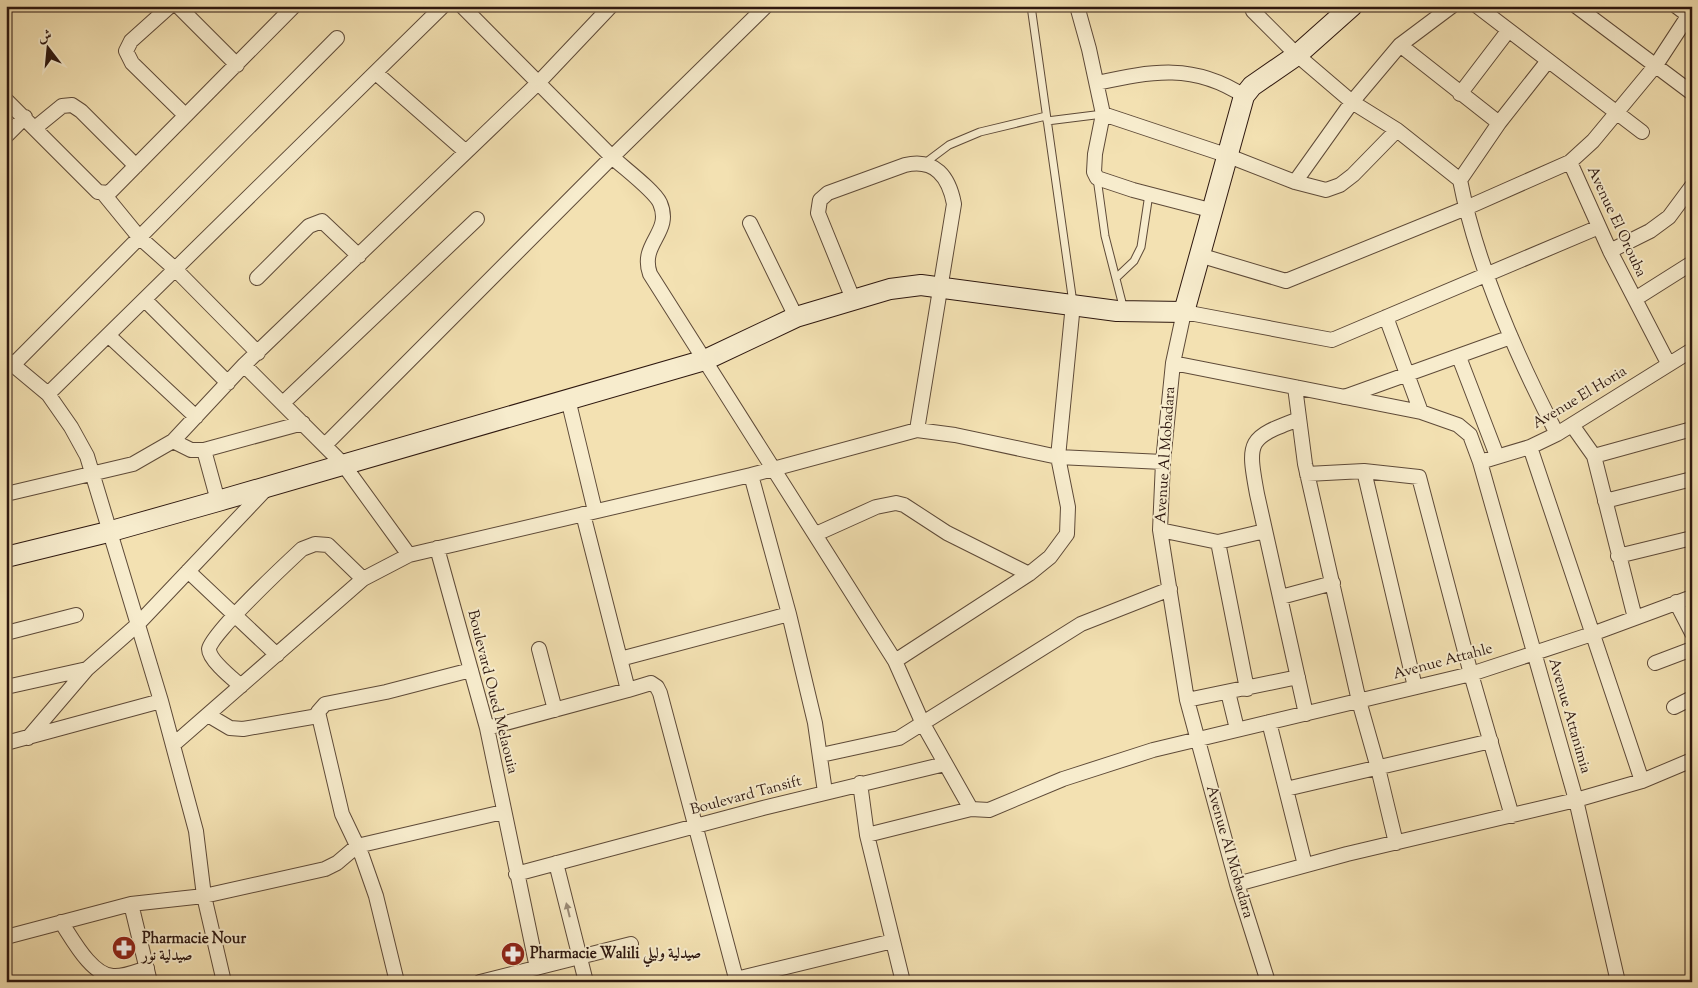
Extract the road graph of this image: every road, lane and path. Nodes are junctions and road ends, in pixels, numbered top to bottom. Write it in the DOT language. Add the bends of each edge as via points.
graph roads {
  1 [pos="170,6"];
  2 [pos="178,6"];
  3 [pos="294,6"];
  4 [pos="443,6"];
  5 [pos="462,6"];
  6 [pos="611,6"];
  7 [pos="766,6"];
  8 [pos="1031,6"];
  9 [pos="1077,6"];
  10 [pos="1251,6"];
  11 [pos="1352,6"];
  12 [pos="1452,6"];
  13 [pos="1477,6"];
  14 [pos="1576,6"];
  15 [pos="1676,6"];
  16 [pos="1690,13"];
  17 [pos="1508,31"];
  18 [pos="337,38"];
  19 [pos="1400,45"];
  20 [pos="1297,55"];
  21 [pos="1547,62"];
  22 [pos="237,65"];
  23 [pos="1656,65"];
  24 [pos="376,73"];
  25 [pos="539,82"];
  26 [pos="1097,83"];
  27 [pos="1692,92"];
  28 [pos="1460,94"];
  29 [pos="1244,96"];
  30 [pos="6,100"];
  31 [pos="1352,102"];
  32 [pos="1616,113"];
  33 [pos="1103,114"];
  34 [pos="185,115"];
  35 [pos="25,117"];
  36 [pos="1047,119"];
  37 [pos="1499,122"];
  38 [pos="36,128"];
  39 [pos="1397,130"];
  40 [pos="1642,132"];
  41 [pos="6,136"];
  42 [pos="466,152"];
  43 [pos="1226,154"];
  44 [pos="612,157"];
  45 [pos="1570,162"];
  46 [pos="925,163"];
  47 [pos="136,166"];
  48 [pos="1097,178"];
  49 [pos="1460,180"];
  50 [pos="1295,182"];
  51 [pos="1692,186"];
  52 [pos="103,193"];
  53 [pos="1149,194"];
  54 [pos="1466,208"];
  55 [pos="1210,210"];
  56 [pos="476,219"];
  57 [pos="750,223"];
  58 [pos="1598,227"];
  59 [pos="139,237"];
  60 [pos="1610,251"];
  61 [pos="1199,255"];
  62 [pos="359,256"];
  63 [pos="1692,263"];
  64 [pos="175,270"];
  65 [pos="1488,274"];
  66 [pos="257,278"];
  67 [pos="1116,278"];
  68 [pos="941,286"];
  69 [pos="853,299"];
  70 [pos="1635,299"];
  71 [pos="144,300"];
  72 [pos="1073,304"];
  73 [pos="1124,311"];
  74 [pos="1184,312"];
  75 [pos="796,317"];
  76 [pos="1386,317"];
  77 [pos="108,335"];
  78 [pos="1511,337"];
  79 [pos="1692,350"];
  80 [pos="258,353"];
  81 [pos="1459,357"];
  82 [pos="705,360"];
  83 [pos="10,362"];
  84 [pos="1668,362"];
  85 [pos="1173,363"];
  86 [pos="244,365"];
  87 [pos="1408,375"];
  88 [pos="228,383"];
  89 [pos="1295,387"];
  90 [pos="48,394"];
  91 [pos="1343,397"];
  92 [pos="568,399"];
  93 [pos="283,403"];
  94 [pos="1421,412"];
  95 [pos="196,417"];
  96 [pos="1299,419"];
  97 [pos="303,423"];
  98 [pos="1572,425"];
  99 [pos="1692,429"];
  100 [pos="917,430"];
  101 [pos="1557,434"];
  102 [pos="173,441"];
  103 [pos="324,445"];
  104 [pos="1530,446"];
  105 [pos="204,450"];
  106 [pos="1497,456"];
  107 [pos="1594,456"];
  108 [pos="1058,457"];
  109 [pos="1163,462"];
  110 [pos="1480,462"];
  111 [pos="343,464"];
  112 [pos="775,469"];
  113 [pos="1364,471"];
  114 [pos="93,474"];
  115 [pos="1307,474"];
  116 [pos="751,475"];
  117 [pos="1692,479"];
  118 [pos="268,487"];
  119 [pos="6,494"];
  120 [pos="218,501"];
  121 [pos="1605,501"];
  122 [pos="590,513"];
  123 [pos="1160,530"];
  124 [pos="1265,531"];
  125 [pos="108,532"];
  126 [pos="816,534"];
  127 [pos="1692,538"];
  128 [pos="1218,542"];
  129 [pos="438,548"];
  130 [pos="409,554"];
  131 [pos="1618,556"];
  132 [pos="6,557"];
  133 [pos="188,571"];
  134 [pos="1029,574"];
  135 [pos="364,579"];
  136 [pos="1333,583"];
  137 [pos="1170,589"];
  138 [pos="1281,597"];
  139 [pos="1692,597"];
  140 [pos="1676,602"];
  141 [pos="789,614"];
  142 [pos="76,615"];
  143 [pos="235,616"];
  144 [pos="1635,618"];
  145 [pos="138,625"];
  146 [pos="6,632"];
  147 [pos="1692,633"];
  148 [pos="1592,634"];
  149 [pos="539,649"];
  150 [pos="1692,649"];
  151 [pos="1533,653"];
  152 [pos="277,655"];
  153 [pos="620,659"];
  154 [pos="894,661"];
  155 [pos="1655,663"];
  156 [pos="88,669"];
  157 [pos="471,670"];
  158 [pos="1471,674"];
  159 [pos="1298,677"];
  160 [pos="241,686"];
  161 [pos="6,687"];
  162 [pos="1415,687"];
  163 [pos="1247,688"];
  164 [pos="628,690"];
  165 [pos="1228,692"];
  166 [pos="1692,698"];
  167 [pos="1186,700"];
  168 [pos="161,701"];
  169 [pos="1359,701"];
  170 [pos="1674,706"];
  171 [pos="555,710"];
  172 [pos="1306,714"];
  173 [pos="208,715"];
  174 [pos="318,716"];
  175 [pos="1269,722"];
  176 [pos="923,724"];
  177 [pos="487,728"];
  178 [pos="1237,729"];
  179 [pos="28,738"];
  180 [pos="1196,739"];
  181 [pos="1491,741"];
  182 [pos="6,743"];
  183 [pos="173,745"];
  184 [pos="821,755"];
  185 [pos="1692,760"];
  186 [pos="945,764"];
  187 [pos="1378,768"];
  188 [pos="1642,782"];
  189 [pos="860,783"];
  190 [pos="1286,789"];
  191 [pos="825,792"];
  192 [pos="1576,800"];
  193 [pos="971,809"];
  194 [pos="503,812"];
  195 [pos="1512,816"];
  196 [pos="695,827"];
  197 [pos="867,835"];
  198 [pos="1396,843"];
  199 [pos="356,846"];
  200 [pos="556,864"];
  201 [pos="1304,866"];
  202 [pos="516,874"];
  203 [pos="1237,884"];
  204 [pos="204,896"];
  205 [pos="131,904"];
  206 [pos="61,922"];
  207 [pos="6,937"];
  208 [pos="893,941"];
  209 [pos="631,944"];
  210 [pos="580,957"];
  211 [pos="537,968"];
  212 [pos="149,975"];
  213 [pos="753,979"];
  214 [pos="737,980"];
  215 [pos="224,982"];
  216 [pos="397,982"];
  217 [pos="480,982"];
  218 [pos="586,982"];
  219 [pos="903,982"];
  220 [pos="1268,982"];
  221 [pos="1618,982"];
  1 -- 34 [label="street" via="130,41 126,51 132,63"];
  2 -- 22 [label="street"];
  3 -- 22 [label="street"];
  4 -- 24 [label="street"];
  5 -- 25 [label="street"];
  6 -- 25 [label="street"];
  7 -- 44 [label="street"];
  8 -- 36 [label="lane"];
  9 -- 26 [label="street"];
  10 -- 20 [label="street"];
  11 -- 20 [label="street, Avenue Al Mobadara"];
  12 -- 19 [label="street"];
  13 -- 17 [label="street"];
  14 -- 23 [label="street"];
  15 -- 16 [label="street"];
  16 -- 23 [label="street, Avenue El Orouba"];
  17 -- 21 [label="street"];
  17 -- 28 [label="street"];
  18 -- 59 [label="street"];
  19 -- 28 [label="street"];
  19 -- 31 [label="street"];
  20 -- 29 [label="street, Avenue Al Mobadara" via="1252,86"];
  20 -- 31 [label="street"];
  21 -- 32 [label="street"];
  21 -- 37 [label="street"];
  22 -- 34 [label="street"];
  23 -- 27 [label="street"];
  23 -- 32 [label="street, Avenue El Orouba"];
  24 -- 42 [label="street"];
  24 -- 64 [label="street"];
  25 -- 42 [label="street"];
  25 -- 44 [label="street"];
  26 -- 29 [label="street" via="1130,76 1180,72 1223,82"];
  26 -- 33 [label="street"];
  28 -- 37 [label="street"];
  29 -- 43 [label="street, Avenue Al Mobadara"];
  30 -- 35 [label="street"];
  31 -- 39 [label="street"];
  31 -- 50 [label="street"];
  32 -- 40 [label="street"];
  32 -- 45 [label="street, Avenue El Orouba" via="1594,141"];
  33 -- 36 [label="lane"];
  33 -- 43 [label="street"];
  33 -- 48 [label="street" via="1094,154"];
  34 -- 47 [label="street"];
  35 -- 38 [label="street"];
  35 -- 41 [label="street"];
  36 -- 46 [label="lane" via="980,132 949,145"];
  36 -- 72 [label="lane"];
  37 -- 49 [label="street"];
  38 -- 47 [label="street" via="62,106 72,105"];
  38 -- 52 [label="street" via="98,192"];
  39 -- 49 [label="street"];
  39 -- 50 [label="street" via="1369,161 1340,185 1326,190"];
  42 -- 62 [label="street"];
  43 -- 50 [label="street"];
  43 -- 55 [label="street, Avenue Al Mobadara"];
  44 -- 82 [label="street" via="658,200 663,218 660,231 648,252 648,268"];
  44 -- 103 [label="street"];
  45 -- 54 [label="street"];
  45 -- 58 [label="street, Avenue El Orouba"];
  46 -- 68 [label="street" via="949,184 954,204"];
  46 -- 69 [label="street" via="906,165 828,193 820,200 818,213"];
  47 -- 52 [label="street" via="113,191"];
  48 -- 53 [label="street"];
  48 -- 67 [label="lane" via="1101,213"];
  49 -- 54 [label="street"];
  51 -- 60 [label="street" via="1669,218"];
  52 -- 59 [label="street"];
  53 -- 55 [label="street"];
  53 -- 67 [label="lane" via="1141,247 1134,261"];
  54 -- 61 [label="street" via="1286,281"];
  54 -- 65 [label="street"];
  55 -- 61 [label="street, Avenue Al Mobadara"];
  56 -- 93 [label="street"];
  57 -- 75 [label="street"];
  58 -- 60 [label="street, Avenue El Orouba"];
  58 -- 65 [label="street"];
  59 -- 64 [label="street"];
  59 -- 83 [label="street"];
  60 -- 70 [label="street, Avenue El Orouba"];
  61 -- 74 [label="street, Avenue Al Mobadara"];
  62 -- 66 [label="street" via="322,221 310,226"];
  62 -- 80 [label="street"];
  63 -- 70 [label="street"];
  64 -- 71 [label="street"];
  64 -- 80 [label="street"];
  65 -- 76 [label="street"];
  65 -- 78 [label="street"];
  67 -- 73 [label="lane"];
  68 -- 69 [label="street" via="908,286"];
  68 -- 72 [label="street"];
  68 -- 100 [label="street"];
  69 -- 75 [label="street"];
  70 -- 84 [label="street, Avenue El Orouba"];
  71 -- 77 [label="street"];
  71 -- 88 [label="street"];
  72 -- 73 [label="street"];
  72 -- 108 [label="street"];
  73 -- 74 [label="street"];
  74 -- 76 [label="street" via="1332,340"];
  74 -- 85 [label="street, Avenue Al Mobadara"];
  75 -- 82 [label="street"];
  76 -- 87 [label="street"];
  77 -- 90 [label="street"];
  77 -- 95 [label="street"];
  78 -- 81 [label="street"];
  78 -- 101 [label="street"];
  79 -- 84 [label="street, Avenue El Horia"];
  80 -- 86 [label="street"];
  81 -- 87 [label="street"];
  81 -- 106 [label="street"];
  82 -- 92 [label="street"];
  82 -- 112 [label="street"];
  83 -- 90 [label="street"];
  84 -- 98 [label="street, Avenue El Horia"];
  85 -- 89 [label="street, Avenue Attanimia"];
  85 -- 109 [label="street, Avenue Al Mobadara"];
  86 -- 88 [label="street"];
  86 -- 93 [label="street"];
  87 -- 91 [label="street"];
  87 -- 94 [label="street"];
  88 -- 95 [label="street"];
  89 -- 91 [label="street, Avenue Attanimia"];
  89 -- 96 [label="street"];
  90 -- 114 [label="street" via="80,442"];
  91 -- 94 [label="street, Avenue Attanimia"];
  92 -- 111 [label="street"];
  92 -- 122 [label="street"];
  93 -- 97 [label="street"];
  94 -- 110 [label="street, Avenue Attanimia" via="1458,425 1470,436"];
  95 -- 102 [label="street"];
  96 -- 115 [label="street"];
  96 -- 124 [label="street" via="1265,432 1252,446 1253,472"];
  97 -- 103 [label="street"];
  97 -- 105 [label="street"];
  98 -- 101 [label="street, Avenue El Horia"];
  98 -- 107 [label="street"];
  99 -- 107 [label="street"];
  100 -- 108 [label="street"];
  100 -- 112 [label="street"];
  101 -- 104 [label="street, Avenue El Horia"];
  102 -- 105 [label="street" via="191,450"];
  102 -- 114 [label="street" via="133,464"];
  103 -- 111 [label="street"];
  104 -- 106 [label="street, Avenue El Horia"];
  104 -- 148 [label="street"];
  105 -- 120 [label="street"];
  106 -- 110 [label="street, Avenue El Horia"];
  107 -- 121 [label="street"];
  108 -- 109 [label="street"];
  108 -- 134 [label="street" via="1068,507 1067,534 1050,557"];
  109 -- 123 [label="street, Avenue Al Mobadara"];
  110 -- 151 [label="street, Avenue Attanimia"];
  111 -- 118 [label="street"];
  111 -- 130 [label="street"];
  112 -- 116 [label="street"];
  112 -- 126 [label="street"];
  113 -- 115 [label="street"];
  113 -- 158 [label="street" via="1419,477"];
  113 -- 162 [label="street"];
  114 -- 119 [label="street"];
  114 -- 125 [label="street"];
  115 -- 136 [label="street"];
  116 -- 122 [label="street"];
  116 -- 141 [label="street"];
  117 -- 121 [label="street"];
  118 -- 120 [label="street"];
  118 -- 133 [label="street"];
  120 -- 125 [label="street"];
  121 -- 131 [label="street"];
  122 -- 129 [label="street"];
  122 -- 153 [label="street"];
  123 -- 128 [label="street"];
  123 -- 137 [label="street, Avenue Al Mobadara"];
  124 -- 128 [label="street"];
  124 -- 138 [label="street"];
  125 -- 132 [label="street"];
  125 -- 145 [label="street"];
  126 -- 134 [label="street" via="876,507 896,503"];
  126 -- 154 [label="street"];
  127 -- 131 [label="street"];
  128 -- 163 [label="street"];
  129 -- 130 [label="street"];
  129 -- 157 [label="street, Boulevard Oued Melaouia"];
  130 -- 135 [label="street"];
  131 -- 144 [label="street"];
  133 -- 143 [label="street"];
  133 -- 145 [label="street"];
  134 -- 154 [label="street"];
  135 -- 143 [label="street" via="328,545 315,544 302,549"];
  135 -- 152 [label="street"];
  136 -- 138 [label="street"];
  136 -- 169 [label="street"];
  137 -- 167 [label="street, Avenue Al Mobadara"];
  137 -- 176 [label="street" via="1082,624"];
  138 -- 159 [label="street"];
  139 -- 140 [label="street, Avenue Attahle"];
  140 -- 144 [label="street, Avenue Attahle"];
  140 -- 147 [label="street"];
  141 -- 153 [label="street"];
  141 -- 184 [label="street"];
  142 -- 146 [label="street"];
  143 -- 152 [label="street"];
  143 -- 160 [label="street" via="209,649 212,658"];
  144 -- 148 [label="street, Avenue Attahle"];
  145 -- 156 [label="street"];
  145 -- 168 [label="street"];
  148 -- 151 [label="street, Avenue Attahle"];
  148 -- 188 [label="street"];
  149 -- 171 [label="street"];
  150 -- 155 [label="street"];
  151 -- 158 [label="street, Avenue Attahle"];
  151 -- 192 [label="street, Avenue Attanimia"];
  152 -- 160 [label="street"];
  153 -- 164 [label="street"];
  154 -- 176 [label="street"];
  156 -- 161 [label="street"];
  156 -- 179 [label="street"];
  157 -- 174 [label="street" via="325,704"];
  157 -- 177 [label="street, Boulevard Oued Melaouia"];
  158 -- 162 [label="street, Avenue Attahle"];
  158 -- 181 [label="street"];
  159 -- 163 [label="street"];
  159 -- 172 [label="street"];
  160 -- 173 [label="street"];
  162 -- 169 [label="street, Avenue Attahle"];
  163 -- 165 [label="street"];
  164 -- 171 [label="street"];
  164 -- 196 [label="street" via="648,684 657,687"];
  165 -- 167 [label="street"];
  165 -- 178 [label="street"];
  166 -- 170 [label="street"];
  167 -- 180 [label="street, Avenue Al Mobadara"];
  168 -- 179 [label="street"];
  168 -- 183 [label="street"];
  169 -- 172 [label="street, Avenue Attahle"];
  169 -- 187 [label="street"];
  171 -- 177 [label="street"];
  172 -- 175 [label="street, Avenue Attahle"];
  173 -- 174 [label="street" via="230,728 243,729"];
  173 -- 183 [label="street"];
  174 -- 199 [label="street" via="342,814"];
  175 -- 178 [label="street, Avenue Attahle"];
  175 -- 190 [label="street"];
  176 -- 184 [label="street" via="899,738"];
  176 -- 186 [label="street"];
  177 -- 194 [label="street, Boulevard Oued Melaouia"];
  178 -- 180 [label="street, Avenue Attahle"];
  179 -- 182 [label="street"];
  180 -- 193 [label="street, Avenue Attahle" via="1124,758 989,810"];
  180 -- 203 [label="street, Avenue Al Mobadara"];
  181 -- 187 [label="street"];
  181 -- 195 [label="street"];
  183 -- 204 [label="street" via="196,831"];
  184 -- 191 [label="street"];
  185 -- 188 [label="street"];
  186 -- 189 [label="street, Boulevard Tansift"];
  186 -- 193 [label="street"];
  187 -- 190 [label="street"];
  187 -- 198 [label="street"];
  188 -- 192 [label="street"];
  189 -- 191 [label="street, Boulevard Tansift"];
  189 -- 197 [label="street"];
  190 -- 201 [label="street"];
  191 -- 196 [label="street, Boulevard Tansift"];
  192 -- 195 [label="street"];
  192 -- 221 [label="street, Avenue Attanimia"];
  193 -- 197 [label="street, Avenue Attahle"];
  194 -- 199 [label="street"];
  194 -- 202 [label="street, Boulevard Oued Melaouia"];
  195 -- 198 [label="street"];
  196 -- 200 [label="street, Boulevard Tansift"];
  196 -- 214 [label="street"];
  197 -- 208 [label="street"];
  198 -- 201 [label="street"];
  199 -- 204 [label="street" via="325,869"];
  199 -- 216 [label="street" via="376,896"];
  200 -- 202 [label="street, Boulevard Tansift"];
  210 -- 200 [label="street, one-way"];
  201 -- 203 [label="street"];
  202 -- 211 [label="street, Boulevard Oued Melaouia"];
  203 -- 220 [label="street, Avenue Al Mobadara"];
  204 -- 205 [label="street"];
  204 -- 215 [label="street"];
  205 -- 206 [label="street"];
  205 -- 212 [label="street"];
  206 -- 207 [label="street"];
  206 -- 212 [label="street" via="99,972 113,976"];
  208 -- 213 [label="street"];
  208 -- 219 [label="street"];
  209 -- 210 [label="street"];
  210 -- 211 [label="street"];
  210 -- 218 [label="street"];
  211 -- 217 [label="street"];
  213 -- 214 [label="street"];
}
